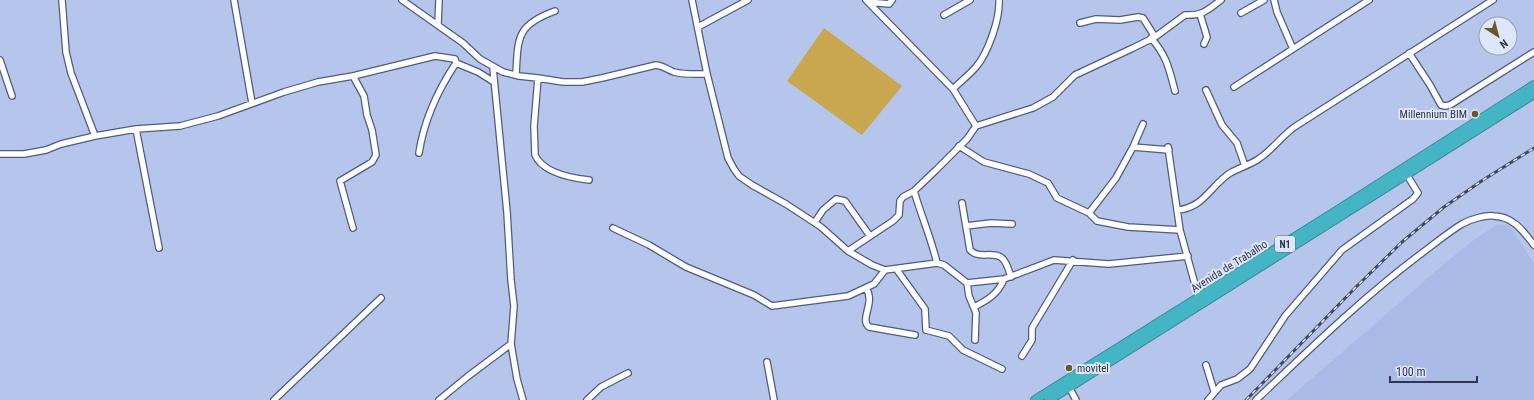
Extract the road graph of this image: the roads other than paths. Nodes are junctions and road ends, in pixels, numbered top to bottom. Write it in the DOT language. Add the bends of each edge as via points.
graph roads {
  1 [pos="62,0"];
  2 [pos="234,0"];
  3 [pos="402,0"];
  4 [pos="439,0"];
  5 [pos="692,0"];
  6 [pos="748,0"];
  7 [pos="892,0"];
  8 [pos="970,0"];
  9 [pos="999,0"];
  10 [pos="1221,0"];
  11 [pos="1264,0"];
  12 [pos="1274,0"];
  13 [pos="1369,0"];
  14 [pos="1493,0"];
  15 [pos="867,1"];
  16 [pos="555,11"];
  17 [pos="1241,13"];
  18 [pos="944,14"];
  19 [pos="1200,14"];
  20 [pos="1080,23"];
  21 [pos="438,25"];
  22 [pos="698,27"];
  23 [pos="1153,38"];
  24 [pos="1204,44"];
  25 [pos="1293,49"];
  26 [pos="1534,52"];
  27 [pos="1409,53"];
  28 [pos="0,60"];
  29 [pos="456,63"];
  30 [pos="493,68"];
  31 [pos="707,74"];
  32 [pos="516,75"];
  33 [pos="353,76"];
  34 [pos="538,78"];
  35 [pos="494,82"];
  36 [pos="1534,85"];
  37 [pos="1234,87"];
  38 [pos="953,89"];
  39 [pos="1206,90"];
  40 [pos="1175,91"];
  41 [pos="1534,94"];
  42 [pos="12,96"];
  43 [pos="252,103"];
  44 [pos="1143,124"];
  45 [pos="976,126"];
  46 [pos="136,129"];
  47 [pos="1472,129"];
  48 [pos="95,136"];
  49 [pos="959,146"];
  50 [pos="1134,147"];
  51 [pos="419,153"];
  52 [pos="0,154"];
  53 [pos="1245,166"];
  54 [pos="1407,175"];
  55 [pos="589,180"];
  56 [pos="914,191"];
  57 [pos="962,203"];
  58 [pos="1177,210"];
  59 [pos="1089,213"];
  60 [pos="815,222"];
  61 [pos="1012,224"];
  62 [pos="966,226"];
  63 [pos="1320,226"];
  64 [pos="353,228"];
  65 [pos="613,228"];
  66 [pos="1180,230"];
  67 [pos="870,236"];
  68 [pos="1534,246"];
  69 [pos="159,248"];
  70 [pos="848,251"];
  71 [pos="1188,256"];
  72 [pos="1073,260"];
  73 [pos="937,263"];
  74 [pos="885,270"];
  75 [pos="897,270"];
  76 [pos="1010,276"];
  77 [pos="1004,279"];
  78 [pos="967,283"];
  79 [pos="866,288"];
  80 [pos="381,298"];
  81 [pos="1199,302"];
  82 [pos="974,307"];
  83 [pos="915,335"];
  84 [pos="975,340"];
  85 [pos="511,344"];
  86 [pos="1022,356"];
  87 [pos="767,362"];
  88 [pos="1098,365"];
  89 [pos="1206,365"];
  90 [pos="1002,369"];
  91 [pos="628,373"];
  92 [pos="1069,388"];
  93 [pos="1214,391"];
  94 [pos="274,400"];
  95 [pos="439,400"];
  96 [pos="523,400"];
  97 [pos="587,400"];
  98 [pos="774,400"];
  99 [pos="1035,400"];
  100 [pos="1049,400"];
  101 [pos="1076,400"];
  102 [pos="1208,400"];
  103 [pos="1256,400"];
  1 -- 48 [label="street" via="64,34 71,73"];
  2 -- 43 [label="street"];
  3 -- 21 [label="street"];
  4 -- 21 [label="street"];
  5 -- 22 [label="street"];
  6 -- 22 [label="street"];
  7 -- 15 [label="street" via="889,4"];
  8 -- 18 [label="street"];
  9 -- 38 [label="street" via="997,22 982,57"];
  10 -- 19 [label="street"];
  11 -- 17 [label="street"];
  12 -- 25 [label="street" via="1276,12"];
  13 -- 25 [label="street"];
  14 -- 27 [label="street"];
  15 -- 38 [label="street"];
  16 -- 32 [label="street" via="542,15 529,24 519,36"];
  19 -- 23 [label="street" via="1185,15"];
  19 -- 24 [label="street" via="1207,37"];
  20 -- 23 [label="street" via="1096,19 1143,18"];
  21 -- 30 [label="street"];
  22 -- 31 [label="street"];
  23 -- 40 [label="street" via="1168,63"];
  23 -- 45 [label="street" via="1075,75 1053,97 1033,108"];
  25 -- 37 [label="street"];
  26 -- 27 [label="street" via="1445,106 1441,104"];
  27 -- 53 [label="street" via="1296,126 1258,160"];
  28 -- 42 [label="street"];
  29 -- 33 [label="street" via="455,59 435,56"];
  29 -- 35 [label="street"];
  29 -- 51 [label="street" via="438,92 422,133"];
  30 -- 32 [label="street"];
  30 -- 35 [label="street"];
  31 -- 34 [label="street" via="681,73 656,65 582,82"];
  31 -- 60 [label="street" via="728,158 734,170 752,185"];
  32 -- 34 [label="street"];
  33 -- 43 [label="street" via="318,82"];
  33 -- 64 [label="street" via="364,96 376,155 372,162 340,181"];
  34 -- 55 [label="street" via="534,126 535,155 548,168 572,178"];
  35 -- 85 [label="street" via="514,306"];
  36 -- 47 [label="highway, Avenida de Trabalho / N1"];
  38 -- 45 [label="street"];
  39 -- 53 [label="street" via="1222,125 1237,143"];
  41 -- 47 [label="highway, Avenida de Trabalho / N1"];
  43 -- 46 [label="street" via="218,116 180,126"];
  44 -- 50 [label="street"];
  45 -- 49 [label="street"];
  46 -- 48 [label="street"];
  46 -- 69 [label="street"];
  47 -- 54 [label="highway, Avenida de Trabalho / N1"];
  47 -- 63 [label="highway, Avenida de Trabalho / N1"];
  48 -- 52 [label="street" via="46,150 24,154"];
  49 -- 56 [label="street"];
  49 -- 59 [label="street" via="984,162 1029,174 1048,183 1057,198"];
  50 -- 58 [label="street" via="1169,149"];
  50 -- 59 [label="street" via="1116,178"];
  53 -- 58 [label="street" via="1227,176 1195,206"];
  54 -- 63 [label="highway, Avenida de Trabalho / N1"];
  54 -- 93 [label="street" via="1418,193 1413,199 1342,250 1285,316 1250,369 1237,379 1221,384"];
  56 -- 67 [label="street" via="900,201 900,215"];
  56 -- 73 [label="street"];
  57 -- 62 [label="street"];
  58 -- 66 [label="street"];
  59 -- 66 [label="street" via="1097,221 1128,227"];
  60 -- 67 [label="street" via="823,210 836,199 841,199"];
  60 -- 70 [label="street"];
  61 -- 62 [label="street"];
  62 -- 76 [label="street" via="970,250 977,255 1001,257 1005,260"];
  63 -- 81 [label="highway, Avenida de Trabalho / N1"];
  65 -- 79 [label="street" via="686,267 754,295 772,306 848,296"];
  66 -- 71 [label="street"];
  67 -- 70 [label="street"];
  68 -- 103 [label="street" via="1514,222 1505,217 1478,218 1463,224 1366,297"];
  70 -- 74 [label="street"];
  71 -- 72 [label="street" via="1109,264"];
  71 -- 81 [label="street"];
  72 -- 76 [label="street" via="1041,263"];
  72 -- 86 [label="street" via="1032,328 1032,340"];
  73 -- 75 [label="street"];
  73 -- 78 [label="street" via="944,265"];
  74 -- 75 [label="street"];
  74 -- 79 [label="street" via="874,284"];
  75 -- 90 [label="street" via="923,306 926,330 949,336 963,350"];
  76 -- 77 [label="street"];
  77 -- 78 [label="street"];
  77 -- 82 [label="street" via="991,298"];
  78 -- 82 [label="street"];
  79 -- 83 [label="street" via="870,301 866,325"];
  80 -- 94 [label="street"];
  81 -- 88 [label="highway, Avenida de Trabalho / N1"];
  82 -- 84 [label="street"];
  85 -- 95 [label="street"];
  85 -- 96 [label="street"];
  87 -- 98 [label="street"];
  88 -- 92 [label="highway, Avenida de Trabalho / N1"];
  88 -- 99 [label="highway, Avenida de Trabalho / N1"];
  89 -- 93 [label="street"];
  91 -- 97 [label="street"];
  92 -- 100 [label="highway, Avenida de Trabalho / N1"];
  92 -- 101 [label="street"];
  93 -- 102 [label="street"];
}
